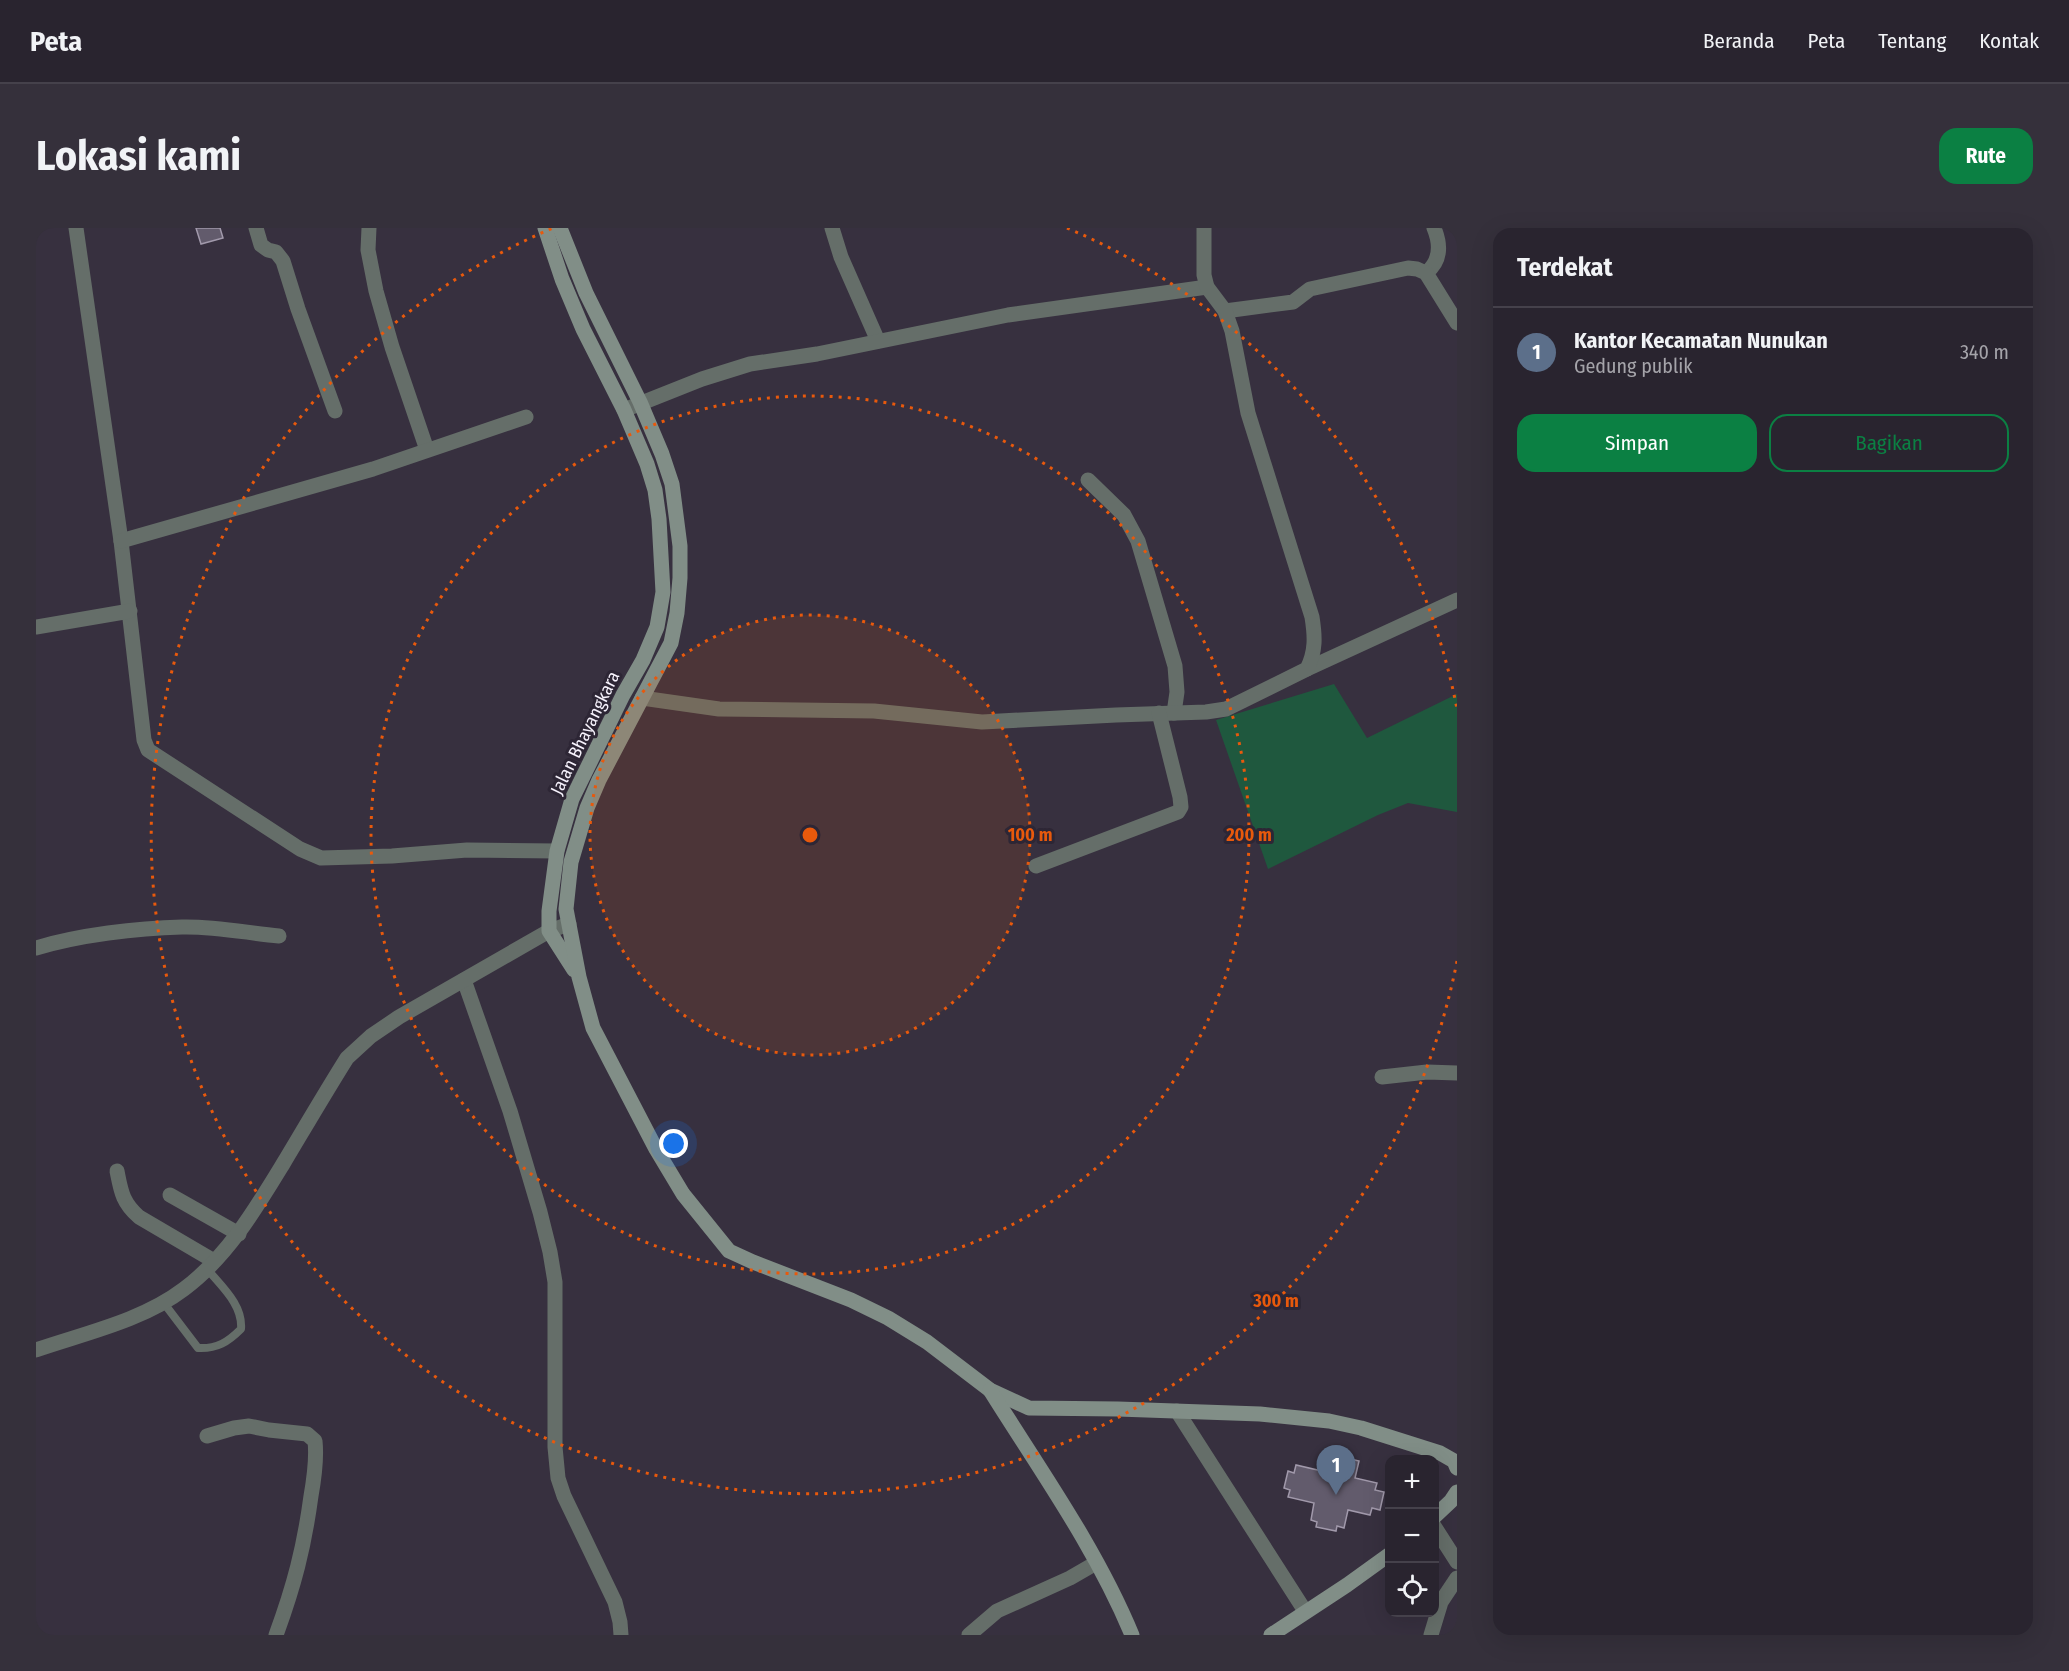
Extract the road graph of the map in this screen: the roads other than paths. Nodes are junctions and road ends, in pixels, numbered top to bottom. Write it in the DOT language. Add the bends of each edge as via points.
graph roads {
  1 [pos="76,228"];
  2 [pos="256,228"];
  3 [pos="369,228"];
  4 [pos="546,228"];
  5 [pos="560,228"];
  6 [pos="832,228"];
  7 [pos="1203,228"];
  8 [pos="1434,228"];
  9 [pos="1426,273"];
  10 [pos="1207,287"];
  11 [pos="1225,311"];
  12 [pos="1457,323"];
  13 [pos="878,340"];
  14 [pos="640,402"];
  15 [pos="624,410"];
  16 [pos="335,411"];
  17 [pos="526,417"];
  18 [pos="427,450"];
  19 [pos="1088,480"];
  20 [pos="121,541"];
  21 [pos="1457,600"];
  22 [pos="130,611"];
  23 [pos="36,627"];
  24 [pos="1307,669"];
  25 [pos="642,698"];
  26 [pos="1167,713"];
  27 [pos="556,851"];
  28 [pos="1036,866"];
  29 [pos="569,924"];
  30 [pos="549,931"];
  31 [pos="279,936"];
  32 [pos="36,948"];
  33 [pos="579,977"];
  34 [pos="464,980"];
  35 [pos="1457,1073"];
  36 [pos="1382,1077"];
  37 [pos="117,1171"];
  38 [pos="170,1195"];
  39 [pos="239,1234"];
  40 [pos="211,1265"];
  41 [pos="164,1302"];
  42 [pos="36,1350"];
  43 [pos="990,1390"];
  44 [pos="1177,1411"];
  45 [pos="207,1436"];
  46 [pos="1457,1468"];
  47 [pos="1457,1492"];
  48 [pos="1439,1512"];
  49 [pos="1439,1534"];
  50 [pos="1385,1557"];
  51 [pos="1457,1562"];
  52 [pos="1096,1563"];
  53 [pos="1457,1578"];
  54 [pos="1305,1611"];
  55 [pos="276,1635"];
  56 [pos="621,1635"];
  57 [pos="969,1635"];
  58 [pos="1132,1635"];
  59 [pos="1271,1635"];
  60 [pos="1431,1635"];
  1 -- 20 [label="street"];
  2 -- 16 [label="street" via="264,248 276,252 283,261"];
  3 -- 18 [label="street" via="374,283"];
  4 -- 15 [label="main road, Jalan Bhayangkara" via="583,329"];
  5 -- 14 [label="main road, Jalan Bhayangkara" via="586,293"];
  6 -- 13 [label="street"];
  7 -- 10 [label="street"];
  8 -- 9 [label="street" via="1439,255"];
  9 -- 11 [label="street" via="1408,268 1310,289 1293,302"];
  9 -- 12 [label="street"];
  10 -- 11 [label="street"];
  10 -- 13 [label="street" via="1008,315"];
  11 -- 24 [label="street" via="1251,423 1312,617 1314,650"];
  13 -- 14 [label="street" via="750,364"];
  14 -- 15 [label="street"];
  14 -- 25 [label="main road, Jalan Bhayangkara" via="672,484 680,557 671,643"];
  15 -- 27 [label="main road, Jalan Bhayangkara" via="655,490 663,592 657,627 644,660 572,799"];
  17 -- 18 [label="street"];
  18 -- 20 [label="street"];
  19 -- 26 [label="street" via="1124,515 1138,541 1175,666 1178,692"];
  20 -- 22 [label="street"];
  21 -- 24 [label="street"];
  22 -- 23 [label="street"];
  22 -- 27 [label="street" via="148,750 306,852 332,858 467,850"];
  24 -- 26 [label="street" via="1226,709"];
  25 -- 26 [label="street" via="719,709 836,709 966,722"];
  25 -- 29 [label="main road, Jalan Bhayangkara" via="587,808 571,862 566,909"];
  26 -- 28 [label="street" via="1180,797 1178,812"];
  27 -- 30 [label="main road, Jalan Bhayangkara"];
  29 -- 30 [label="street"];
  29 -- 33 [label="main road, Jalan Bhayangkara"];
  30 -- 33 [label="main road"];
  30 -- 34 [label="street"];
  31 -- 32 [label="street" via="182,927 94,935"];
  33 -- 43 [label="main road" via="593,1028 656,1149 683,1194 729,1251 888,1318"];
  34 -- 39 [label="street" via="399,1017 347,1058"];
  34 -- 56 [label="street" via="510,1111 550,1252 555,1282 558,1478 615,1602"];
  35 -- 36 [label="street"];
  37 -- 40 [label="street" via="128,1207"];
  38 -- 39 [label="street"];
  39 -- 40 [label="street"];
  40 -- 41 [label="street"];
  40 -- 41 [label="lane" via="240,1312 241,1329 229,1341 210,1349 198,1348"];
  41 -- 42 [label="street"];
  43 -- 44 [label="main road" via="1029,1408"];
  43 -- 52 [label="main road"];
  44 -- 46 [label="main road" via="1329,1421 1440,1453 1454,1461"];
  44 -- 54 [label="street"];
  45 -- 55 [label="street" via="249,1426 307,1434 315,1441 304,1545"];
  47 -- 48 [label="main road"];
  49 -- 51 [label="street"];
  50 -- 54 [label="main road"];
  52 -- 57 [label="street" via="996,1611"];
  52 -- 58 [label="main road" via="1117,1598"];
  53 -- 60 [label="street" via="1441,1602"];
  54 -- 59 [label="main road"];
}
